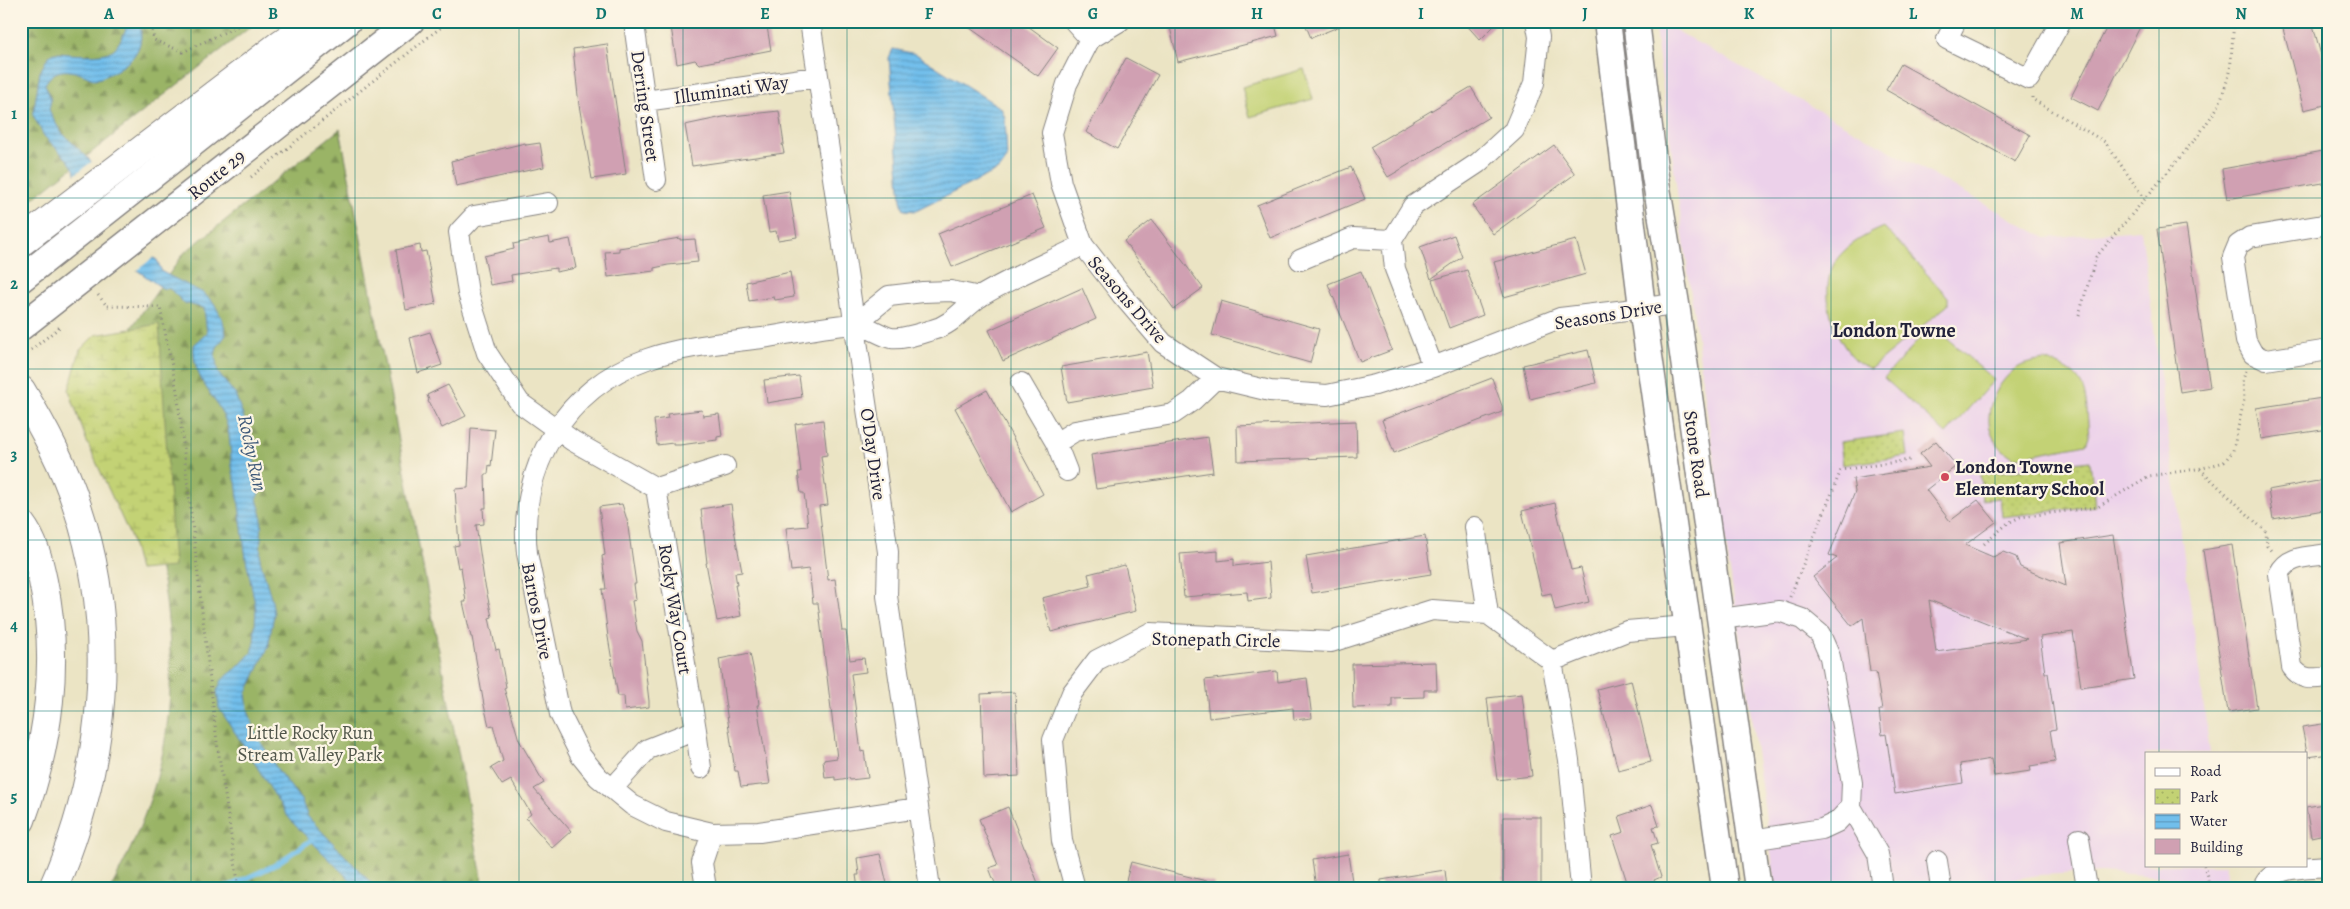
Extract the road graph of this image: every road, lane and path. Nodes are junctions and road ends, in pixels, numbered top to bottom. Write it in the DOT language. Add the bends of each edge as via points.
graph roads {
  1 [pos="150,21"];
  2 [pos="248,21"];
  3 [pos="315,21"];
  4 [pos="348,21"];
  5 [pos="411,21"];
  6 [pos="449,21"];
  7 [pos="810,21"];
  8 [pos="1074,21"];
  9 [pos="1120,21"];
  10 [pos="1536,21"];
  11 [pos="1607,21"];
  12 [pos="1636,21"];
  13 [pos="1956,21"];
  14 [pos="2062,21"];
  15 [pos="2234,21"];
  16 [pos="635,31"];
  17 [pos="1090,39"];
  18 [pos="816,77"];
  19 [pos="2030,79"];
  20 [pos="645,101"];
  21 [pos="157,155"];
  22 [pos="656,180"];
  23 [pos="245,182"];
  24 [pos="2144,198"];
  25 [pos="548,203"];
  26 [pos="2329,224"];
  27 [pos="1392,240"];
  28 [pos="21,242"];
  29 [pos="1083,245"];
  30 [pos="1300,260"];
  31 [pos="21,279"];
  32 [pos="98,295"];
  33 [pos="980,297"];
  34 [pos="1676,304"];
  35 [pos="1642,307"];
  36 [pos="2079,314"];
  37 [pos="855,324"];
  38 [pos="21,327"];
  39 [pos="2329,350"];
  40 [pos="2253,354"];
  41 [pos="1433,367"];
  42 [pos="1216,378"];
  43 [pos="1021,383"];
  44 [pos="21,390"];
  45 [pos="557,428"];
  46 [pos="1056,443"];
  47 [pos="1910,460"];
  48 [pos="725,466"];
  49 [pos="2200,469"];
  50 [pos="1067,470"];
  51 [pos="656,488"];
  52 [pos="21,524"];
  53 [pos="1475,527"];
  54 [pos="1984,544"];
  55 [pos="2329,554"];
  56 [pos="2284,565"];
  57 [pos="1784,613"];
  58 [pos="1488,614"];
  59 [pos="1721,620"];
  60 [pos="1687,626"];
  61 [pos="1552,661"];
  62 [pos="2329,677"];
  63 [pos="696,730"];
  64 [pos="700,768"];
  65 [pos="612,789"];
  66 [pos="1851,807"];
  67 [pos="918,808"];
  68 [pos="21,820"];
  69 [pos="712,834"];
  70 [pos="2079,839"];
  71 [pos="1751,840"];
  72 [pos="1937,861"];
  73 [pos="2204,866"];
  74 [pos="2329,866"];
  75 [pos="53,888"];
  76 [pos="236,888"];
  77 [pos="706,888"];
  78 [pos="930,888"];
  79 [pos="1075,888"];
  80 [pos="1581,888"];
  81 [pos="1725,888"];
  82 [pos="1758,888"];
  83 [pos="1883,888"];
  84 [pos="1941,888"];
  85 [pos="2086,888"];
  86 [pos="2210,888"];
  87 [pos="2263,888"];
  1 -- 2 [label="path" via="154,40 183,52"];
  3 -- 21 [label="highway" via="282,43"];
  4 -- 21 [label="main road, Route 29"];
  5 -- 38 [label="main road, Route 29"];
  6 -- 23 [label="path"];
  7 -- 18 [label="street, O'Day Drive"];
  8 -- 17 [label="street"];
  9 -- 17 [label="street"];
  10 -- 27 [label="street" via="1539,37 1534,83 1514,130 1478,163 1413,206"];
  11 -- 35 [label="main road, Stone Road"];
  12 -- 34 [label="main road, Stone Road" via="1655,176"];
  13 -- 19 [label="street" via="1947,39"];
  14 -- 19 [label="street"];
  15 -- 24 [label="path" via="2230,72 2219,105 2198,136"];
  16 -- 20 [label="street, Derring Street"];
  17 -- 29 [label="street, Seasons Drive" via="1067,84 1052,133 1061,183"];
  18 -- 20 [label="street, Illuminati Way"];
  18 -- 37 [label="street, O'Day Drive"];
  19 -- 24 [label="path" via="2032,99 2105,142"];
  20 -- 22 [label="street, Derring Street"];
  21 -- 28 [label="highway" via="55,217"];
  21 -- 31 [label="main road, Route 29" via="72,239"];
  24 -- 36 [label="path" via="2096,256"];
  25 -- 45 [label="street" via="474,216 459,232 468,293 487,353 520,403"];
  26 -- 40 [label="street" via="2250,237 2238,245 2233,257 2246,341"];
  27 -- 30 [label="street" via="1353,238"];
  27 -- 41 [label="street" via="1395,269"];
  29 -- 33 [label="street"];
  29 -- 42 [label="street, Seasons Drive" via="1163,343"];
  32 -- 76 [label="path" via="107,306 160,307 177,391 217,742 238,882"];
  33 -- 37 [label="street" via="951,291 889,296"];
  33 -- 37 [label="street" via="957,318 935,329 910,335 893,338"];
  34 -- 35 [label="street, Seasons Drive"];
  34 -- 59 [label="main road, Stone Road"];
  35 -- 41 [label="street, Seasons Drive" via="1560,318"];
  35 -- 60 [label="main road, Stone Road"];
  37 -- 45 [label="street, Barros Drive" via="686,349 646,359 609,377 589,392"];
  37 -- 67 [label="street, O'Day Drive" via="888,552 887,596"];
  39 -- 40 [label="street" via="2266,360"];
  40 -- 49 [label="path" via="2243,379 2244,400 2234,451 2224,462"];
  41 -- 42 [label="street, Seasons Drive" via="1376,385 1326,395 1270,391"];
  42 -- 46 [label="street" via="1173,414 1075,431"];
  43 -- 46 [label="street"];
  44 -- 75 [label="highway" via="61,464 77,505 88,542 101,642 100,697 88,788"];
  45 -- 51 [label="street" via="573,441"];
  45 -- 65 [label="street, Barros Drive" via="542,453 528,494 527,553 560,714 581,756"];
  46 -- 50 [label="street"];
  47 -- 57 [label="path" via="1841,470"];
  48 -- 51 [label="street"];
  49 -- 54 [label="path" via="2149,476 2098,507 2020,517"];
  49 -- 56 [label="path" via="2266,532 2267,546"];
  51 -- 63 [label="street, Rocky Way Court"];
  52 -- 68 [label="highway" via="34,546 46,595 50,671 44,739"];
  53 -- 58 [label="street"];
  55 -- 56 [label="street" via="2292,560"];
  56 -- 62 [label="street" via="2279,574 2292,667 2308,680"];
  57 -- 59 [label="street" via="1779,611"];
  57 -- 66 [label="street" via="1802,619 1820,634 1830,657 1852,783"];
  58 -- 61 [label="street"];
  58 -- 79 [label="street, Stonepath Circle" via="1432,610 1331,642 1150,633 1097,660 1072,693 1053,740 1062,841"];
  59 -- 71 [label="main road, Stone Road"];
  60 -- 61 [label="street" via="1626,630"];
  60 -- 81 [label="main road, Stone Road"];
  61 -- 80 [label="street" via="1568,760"];
  63 -- 64 [label="street, Rocky Way Court"];
  63 -- 65 [label="street" via="648,749"];
  65 -- 69 [label="street, Barros Drive" via="632,805 666,822"];
  66 -- 71 [label="street" via="1837,822 1822,829"];
  66 -- 83 [label="street" via="1878,854"];
  67 -- 69 [label="street, Barros Drive" via="759,832"];
  67 -- 78 [label="street, O'Day Drive"];
  69 -- 77 [label="street" via="702,862"];
  70 -- 85 [label="street"];
  71 -- 82 [label="main road, Stone Road"];
  72 -- 84 [label="street"];
  73 -- 86 [label="path"];
  74 -- 87 [label="street" via="2278,872 2268,877"];
}
